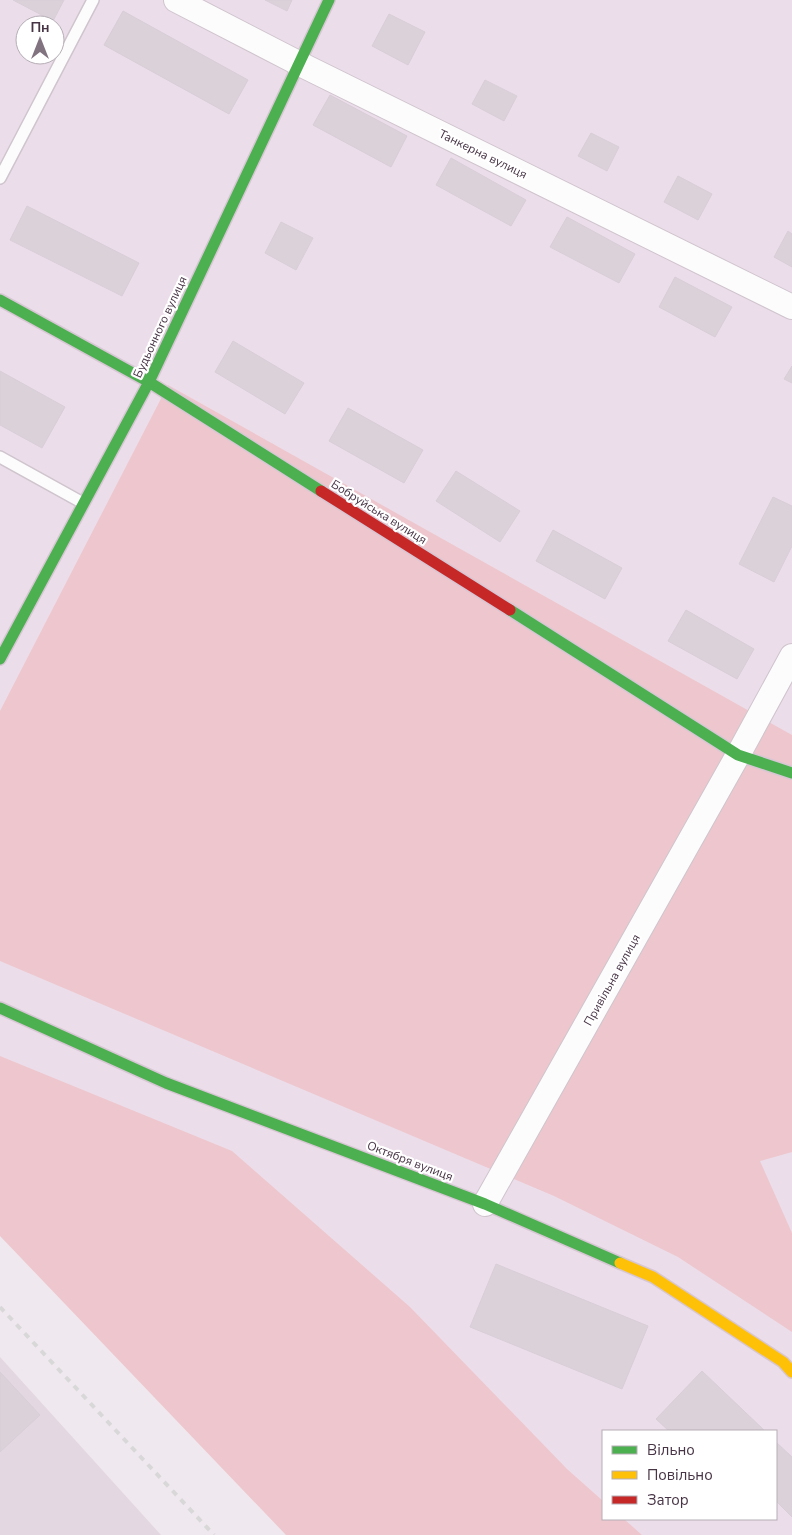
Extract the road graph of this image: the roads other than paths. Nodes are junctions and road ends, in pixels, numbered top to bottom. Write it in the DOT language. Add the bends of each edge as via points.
graph roads {
  1 [pos="93,0"];
  2 [pos="176,0"];
  3 [pos="330,0"];
  4 [pos="300,64"];
  5 [pos="0,178"];
  6 [pos="0,300"];
  7 [pos="792,306"];
  8 [pos="149,382"];
  9 [pos="0,457"];
  10 [pos="83,503"];
  11 [pos="792,656"];
  12 [pos="0,659"];
  13 [pos="738,755"];
  14 [pos="792,773"];
  15 [pos="0,1006"];
  16 [pos="485,1204"];
  17 [pos="792,1372"];
  1 -- 5 [label="lane"];
  2 -- 4 [label="street, Танкерна вулиця"];
  3 -- 4 [label="main road, Будьонного вулиця"];
  4 -- 7 [label="street, Танкерна вулиця"];
  4 -- 8 [label="main road, Будьонного вулиця"];
  6 -- 8 [label="main road, Бобруйська вулиця"];
  8 -- 10 [label="main road, Будьонного вулиця"];
  8 -- 13 [label="main road, Бобруйська вулиця"];
  9 -- 10 [label="lane"];
  10 -- 12 [label="main road, Будьонного вулиця"];
  11 -- 13 [label="street, Привільна вулиця"];
  13 -- 14 [label="main road"];
  13 -- 16 [label="street, Привільна вулиця"];
  15 -- 16 [label="main road, Октября вулиця" via="166,1083"];
  16 -- 17 [label="main road, Октября вулиця" via="653,1277 783,1362"];
}
